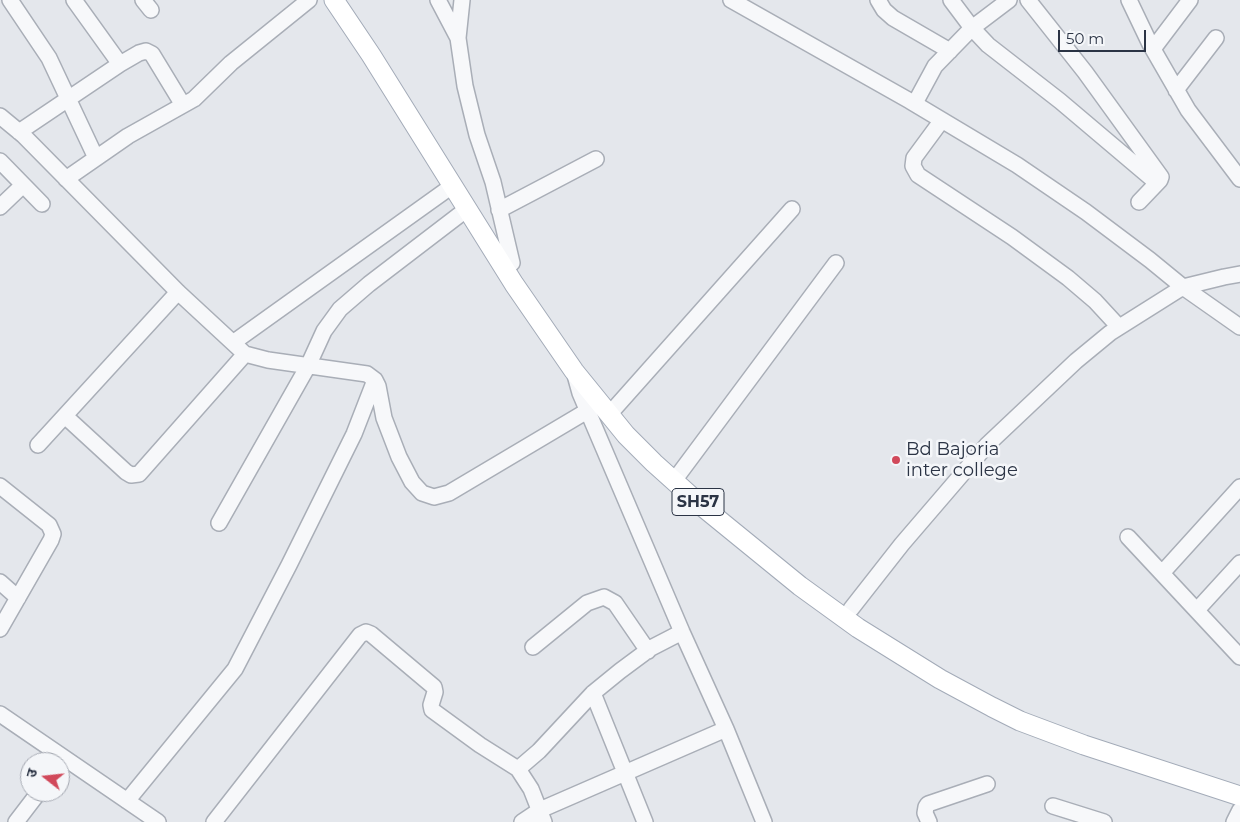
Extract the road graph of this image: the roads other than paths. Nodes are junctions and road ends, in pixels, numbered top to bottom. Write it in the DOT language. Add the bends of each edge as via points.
graph roads {
  1 [pos="10,0"];
  2 [pos="74,0"];
  3 [pos="309,0"];
  4 [pos="334,0"];
  5 [pos="345,0"];
  6 [pos="438,0"];
  7 [pos="462,0"];
  8 [pos="730,0"];
  9 [pos="878,0"];
  10 [pos="951,0"];
  11 [pos="1009,0"];
  12 [pos="1028,0"];
  13 [pos="1129,0"];
  14 [pos="1190,0"];
  15 [pos="972,28"];
  16 [pos="458,38"];
  17 [pos="1216,38"];
  18 [pos="1153,49"];
  19 [pos="373,50"];
  20 [pos="950,51"];
  21 [pos="120,64"];
  22 [pos="1176,90"];
  23 [pos="68,98"];
  24 [pos="915,103"];
  25 [pos="183,105"];
  26 [pos="0,116"];
  27 [pos="942,120"];
  28 [pos="19,132"];
  29 [pos="96,158"];
  30 [pos="596,159"];
  31 [pos="0,161"];
  32 [pos="66,179"];
  33 [pos="1240,179"];
  34 [pos="1158,183"];
  35 [pos="23,185"];
  36 [pos="452,186"];
  37 [pos="1140,202"];
  38 [pos="42,204"];
  39 [pos="0,207"];
  40 [pos="466,209"];
  41 [pos="792,209"];
  42 [pos="499,210"];
  43 [pos="512,263"];
  44 [pos="836,263"];
  45 [pos="1240,274"];
  46 [pos="1183,287"];
  47 [pos="178,292"];
  48 [pos="1119,327"];
  49 [pos="1240,327"];
  50 [pos="234,342"];
  51 [pos="246,354"];
  52 [pos="308,366"];
  53 [pos="575,366"];
  54 [pos="375,380"];
  55 [pos="614,409"];
  56 [pos="587,411"];
  57 [pos="65,416"];
  58 [pos="38,446"];
  59 [pos="679,474"];
  60 [pos="0,486"];
  61 [pos="1240,486"];
  62 [pos="219,523"];
  63 [pos="1128,537"];
  64 [pos="1240,563"];
  65 [pos="1163,572"];
  66 [pos="0,582"];
  67 [pos="18,598"];
  68 [pos="851,609"];
  69 [pos="1197,610"];
  70 [pos="0,629"];
  71 [pos="682,632"];
  72 [pos="533,647"];
  73 [pos="1238,648"];
  74 [pos="648,651"];
  75 [pos="593,694"];
  76 [pos="0,714"];
  77 [pos="726,729"];
  78 [pos="50,752"];
  79 [pos="70,766"];
  80 [pos="518,769"];
  81 [pos="625,774"];
  82 [pos="1240,783"];
  83 [pos="988,784"];
  84 [pos="1240,796"];
  85 [pos="127,801"];
  86 [pos="32,802"];
  87 [pos="1053,806"];
  88 [pos="1240,810"];
  89 [pos="542,816"];
  90 [pos="17,822"];
  91 [pos="158,822"];
  92 [pos="214,822"];
  93 [pos="522,822"];
  94 [pos="645,822"];
  95 [pos="764,822"];
  96 [pos="929,822"];
  97 [pos="1104,822"];
  98 [pos="1234,822"];
  1 -- 23 [label="street" via="49,58"];
  2 -- 21 [label="street"];
  3 -- 25 [label="street"];
  4 -- 19 [label="main road, SH57"];
  5 -- 19 [label="main road, SH57"];
  6 -- 16 [label="street"];
  7 -- 16 [label="street"];
  8 -- 24 [label="street"];
  9 -- 20 [label="street" via="894,18"];
  10 -- 15 [label="street"];
  11 -- 15 [label="street"];
  12 -- 34 [label="street" via="1085,72 1160,177"];
  13 -- 18 [label="street"];
  14 -- 18 [label="street"];
  15 -- 20 [label="street"];
  15 -- 34 [label="street" via="988,45"];
  16 -- 42 [label="street" via="470,111"];
  17 -- 22 [label="street"];
  18 -- 22 [label="street"];
  19 -- 36 [label="main road, SH57"];
  19 -- 43 [label="main road, SH57"];
  20 -- 24 [label="street" via="935,66"];
  21 -- 23 [label="street"];
  21 -- 25 [label="street" via="139,53 146,51 152,54"];
  22 -- 33 [label="street"];
  23 -- 28 [label="street"];
  23 -- 29 [label="street"];
  24 -- 27 [label="street"];
  25 -- 29 [label="street"];
  26 -- 28 [label="street"];
  27 -- 46 [label="street" via="1086,212"];
  27 -- 48 [label="street" via="914,158 913,166 918,175 1068,278"];
  28 -- 32 [label="street"];
  29 -- 32 [label="street"];
  30 -- 42 [label="street"];
  31 -- 35 [label="street"];
  32 -- 47 [label="street"];
  34 -- 37 [label="street"];
  35 -- 38 [label="street"];
  35 -- 39 [label="street"];
  36 -- 40 [label="main road, SH57"];
  36 -- 50 [label="street"];
  40 -- 52 [label="street" via="340,309 324,331"];
  40 -- 53 [label="main road, SH57" via="514,284"];
  41 -- 55 [label="street"];
  42 -- 43 [label="street"];
  43 -- 53 [label="main road, SH57"];
  44 -- 59 [label="street"];
  45 -- 46 [label="street"];
  46 -- 48 [label="street"];
  46 -- 49 [label="street"];
  47 -- 50 [label="street"];
  47 -- 57 [label="street"];
  48 -- 68 [label="street" via="1076,361 987,445"];
  50 -- 51 [label="street"];
  51 -- 52 [label="street"];
  51 -- 57 [label="street" via="139,474 126,472"];
  52 -- 54 [label="street" via="367,374"];
  52 -- 62 [label="street"];
  53 -- 55 [label="main road, SH57"];
  53 -- 56 [label="street"];
  53 -- 84 [label="main road, SH57" via="626,435 654,463 738,536 858,628 940,679 1020,721 1084,746"];
  54 -- 56 [label="street" via="384,418 399,457 412,482 422,493 434,497 449,493"];
  54 -- 85 [label="street" via="350,443 235,669"];
  55 -- 59 [label="main road, SH57" via="659,458"];
  56 -- 71 [label="street"];
  57 -- 58 [label="street"];
  59 -- 68 [label="main road, SH57" via="742,528"];
  60 -- 67 [label="street" via="49,525 53,534"];
  61 -- 65 [label="street"];
  63 -- 65 [label="street"];
  64 -- 69 [label="street"];
  65 -- 69 [label="street"];
  66 -- 67 [label="street"];
  67 -- 70 [label="street"];
  68 -- 82 [label="main road, SH57" via="944,670 1021,710 1085,735"];
  69 -- 73 [label="street"];
  71 -- 74 [label="street"];
  71 -- 77 [label="street"];
  72 -- 74 [label="street" via="587,603 604,596 615,603"];
  74 -- 75 [label="street"];
  75 -- 80 [label="street"];
  75 -- 81 [label="street"];
  76 -- 78 [label="street"];
  77 -- 81 [label="street"];
  77 -- 95 [label="street"];
  79 -- 85 [label="street"];
  80 -- 89 [label="street"];
  80 -- 92 [label="street" via="432,710 434,687 366,632 360,635"];
  81 -- 89 [label="street"];
  81 -- 94 [label="street"];
  83 -- 96 [label="street" via="928,804 925,813"];
  85 -- 91 [label="street"];
  86 -- 90 [label="street"];
  87 -- 97 [label="street"];
  88 -- 98 [label="street"];
  89 -- 93 [label="street"];
}
